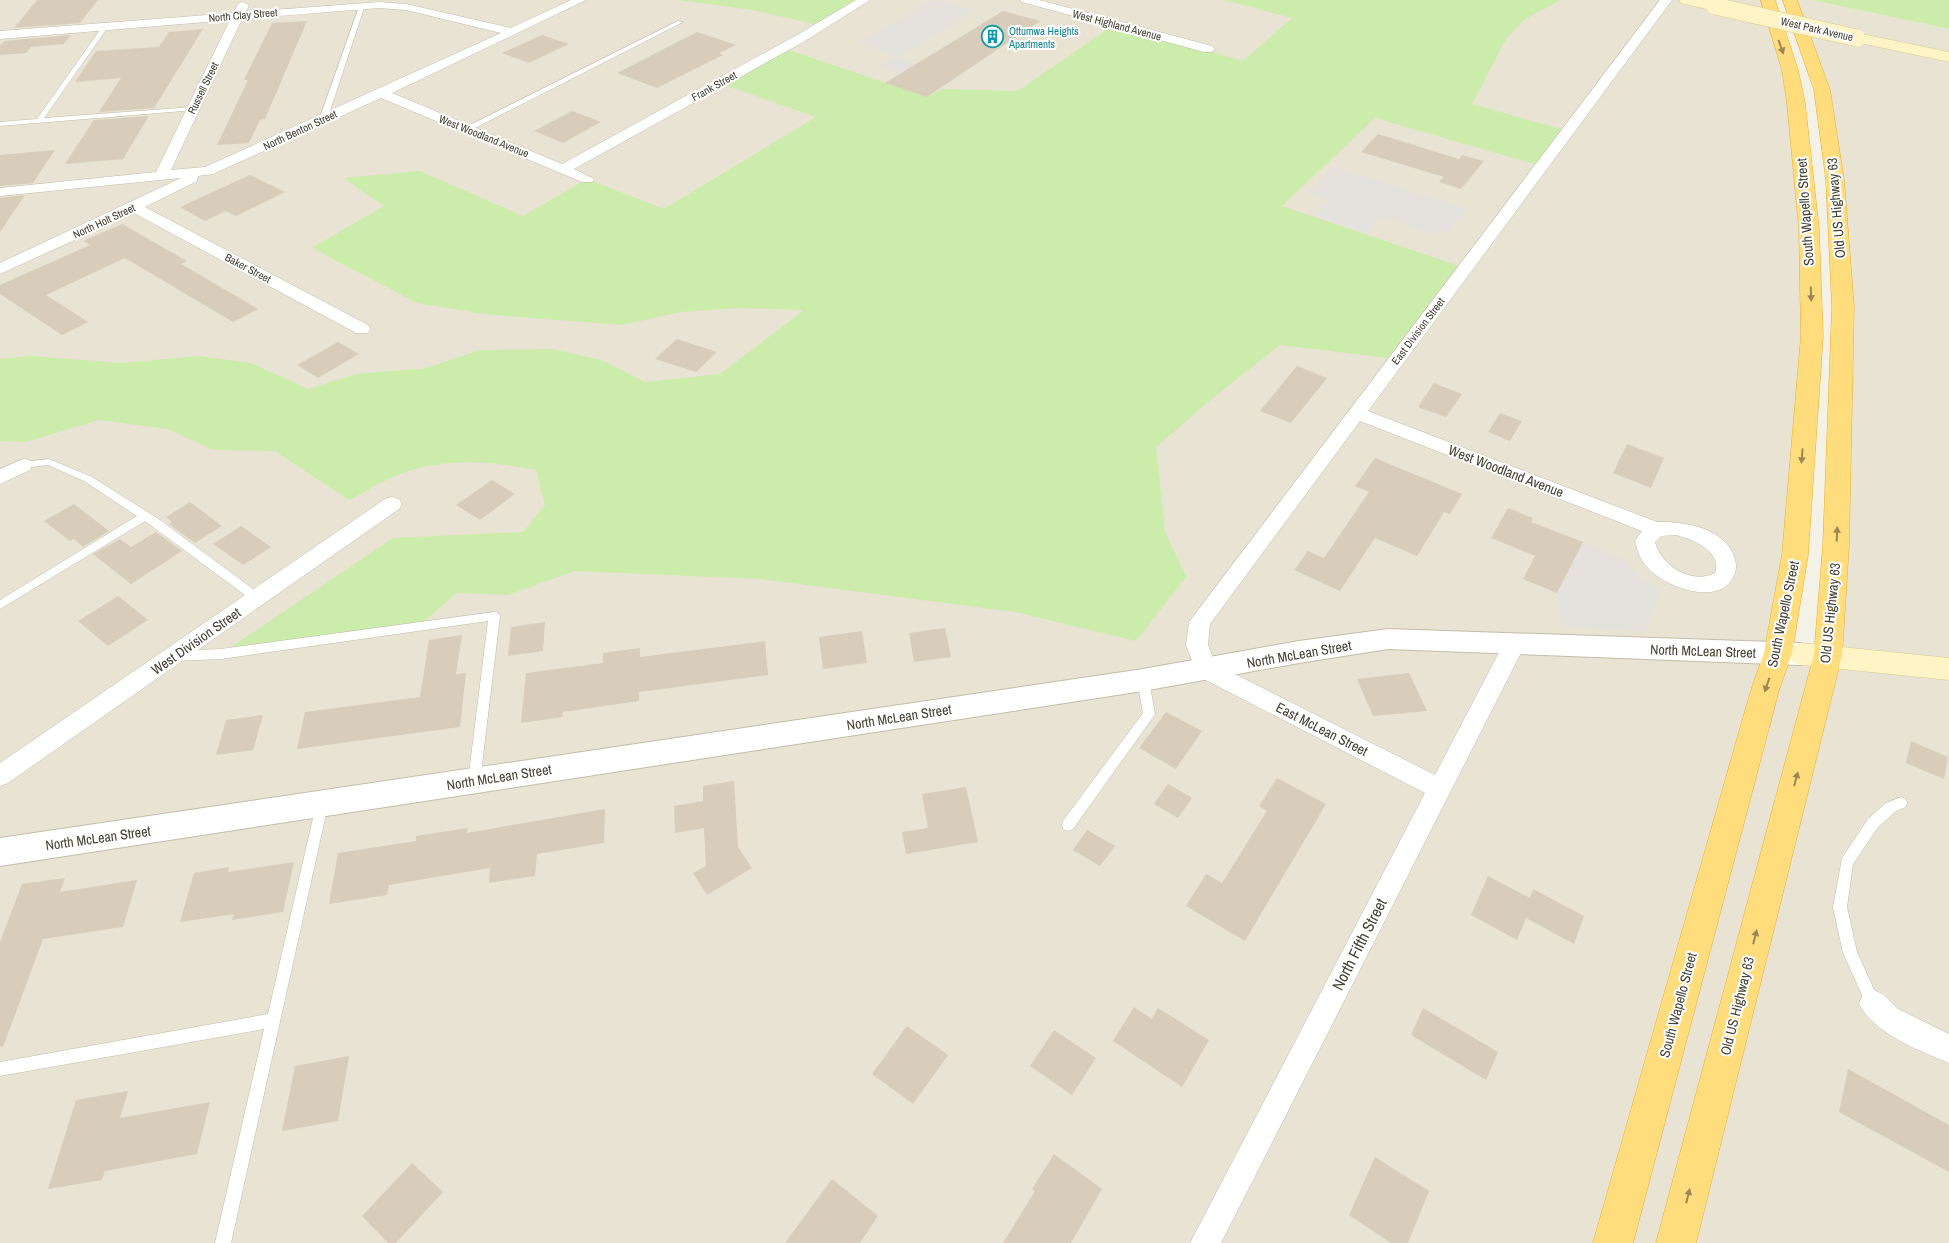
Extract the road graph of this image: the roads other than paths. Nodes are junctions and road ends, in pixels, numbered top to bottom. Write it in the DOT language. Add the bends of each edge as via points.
graph roads {
  1 [pos="245,0"];
  2 [pos="580,0"];
  3 [pos="864,0"];
  4 [pos="1026,0"];
  5 [pos="1666,0"];
  6 [pos="1686,0"];
  7 [pos="1768,0"];
  8 [pos="1790,0"];
  9 [pos="362,5"];
  10 [pos="238,15"];
  11 [pos="680,22"];
  12 [pos="106,27"];
  13 [pos="513,32"];
  14 [pos="0,35"];
  15 [pos="1208,49"];
  16 [pos="1949,57"];
  17 [pos="381,93"];
  18 [pos="193,109"];
  19 [pos="323,120"];
  20 [pos="39,121"];
  21 [pos="0,124"];
  22 [pos="466,129"];
  23 [pos="563,169"];
  24 [pos="208,171"];
  25 [pos="161,177"];
  26 [pos="587,179"];
  27 [pos="0,192"];
  28 [pos="134,207"];
  29 [pos="1,268"];
  30 [pos="362,329"];
  31 [pos="1357,413"];
  32 [pos="23,465"];
  33 [pos="0,477"];
  34 [pos="392,504"];
  35 [pos="144,516"];
  36 [pos="1656,529"];
  37 [pos="258,598"];
  38 [pos="0,605"];
  39 [pos="1514,645"];
  40 [pos="1803,654"];
  41 [pos="174,656"];
  42 [pos="1949,669"];
  43 [pos="1206,670"];
  44 [pos="1143,680"];
  45 [pos="0,776"];
  46 [pos="474,781"];
  47 [pos="1438,788"];
  48 [pos="1901,803"];
  49 [pos="322,805"];
  50 [pos="1068,825"];
  51 [pos="0,852"];
  52 [pos="1873,1002"];
  53 [pos="273,1020"];
  54 [pos="1949,1049"];
  55 [pos="0,1069"];
  56 [pos="222,1243"];
  57 [pos="1205,1243"];
  58 [pos="1613,1243"];
  59 [pos="1676,1243"];
  1 -- 10 [label="street, Russell Street"];
  2 -- 13 [label="street, North Benton Street"];
  3 -- 23 [label="street, Frank Street" via="802,38"];
  4 -- 15 [label="street, West Highland Avenue"];
  5 -- 31 [label="street, East Division Street"];
  6 -- 16 [label="main road, West Park Avenue, bridge"];
  7 -- 40 [label="highway, South Wapello Street, one-way" via="1790,70 1796,103 1809,229 1812,336 1795,555"];
  40 -- 8 [label="highway, Old US Highway 63, one-way" via="1836,545 1843,308 1835,180 1822,90"];
  9 -- 10 [label="street, North Clay Street"];
  9 -- 13 [label="street, North Clay Street" via="392,5"];
  9 -- 19 [label="lane"];
  10 -- 12 [label="street, North Clay Street"];
  10 -- 18 [label="street, Russell Street"];
  11 -- 22 [label="lane"];
  12 -- 14 [label="street, North Clay Street"];
  12 -- 20 [label="lane"];
  13 -- 17 [label="street, North Benton Street"];
  17 -- 19 [label="street, North Benton Street"];
  17 -- 22 [label="street, West Woodland Avenue"];
  18 -- 20 [label="lane"];
  18 -- 25 [label="street, Russell Street"];
  19 -- 24 [label="street, North Benton Street"];
  20 -- 21 [label="lane"];
  22 -- 23 [label="street, West Woodland Avenue"];
  23 -- 26 [label="street, West Woodland Avenue"];
  24 -- 25 [label="street, North Benton Street"];
  24 -- 28 [label="street, North Holt Street"];
  25 -- 27 [label="street, North Benton Street"];
  28 -- 29 [label="street, North Holt Street"];
  28 -- 30 [label="street, Baker Street"];
  31 -- 36 [label="street, West Woodland Avenue"];
  31 -- 43 [label="street, East Division Street" via="1200,622 1197,645"];
  32 -- 33 [label="street"];
  32 -- 35 [label="lane" via="49,462 88,479"];
  34 -- 37 [label="street, West Division Street"];
  35 -- 37 [label="lane"];
  35 -- 38 [label="lane"];
  37 -- 41 [label="street, West Division Street"];
  39 -- 40 [label="street, North McLean Street"];
  39 -- 43 [label="street, North McLean Street" via="1388,639"];
  39 -- 47 [label="street, North Fifth Street"];
  40 -- 42 [label="main road"];
  40 -- 58 [label="highway, South Wapello Street, one-way" via="1765,690"];
  59 -- 40 [label="highway, Old US Highway 63, one-way"];
  41 -- 45 [label="street, West Division Street"];
  41 -- 46 [label="lane" via="221,654 494,616"];
  43 -- 44 [label="street, North McLean Street"];
  43 -- 47 [label="street, East McLean Street"];
  44 -- 46 [label="street, North McLean Street"];
  44 -- 50 [label="lane" via="1149,714"];
  46 -- 49 [label="street, North McLean Street"];
  47 -- 57 [label="street, North Fifth Street"];
  48 -- 52 [label="lane" via="1891,806 1873,823 1847,862 1840,907 1850,953"];
  49 -- 51 [label="street, North McLean Street"];
  49 -- 53 [label="lane"];
  52 -- 54 [label="street" via="1888,1019"];
  53 -- 55 [label="lane"];
  53 -- 56 [label="lane"];
}
